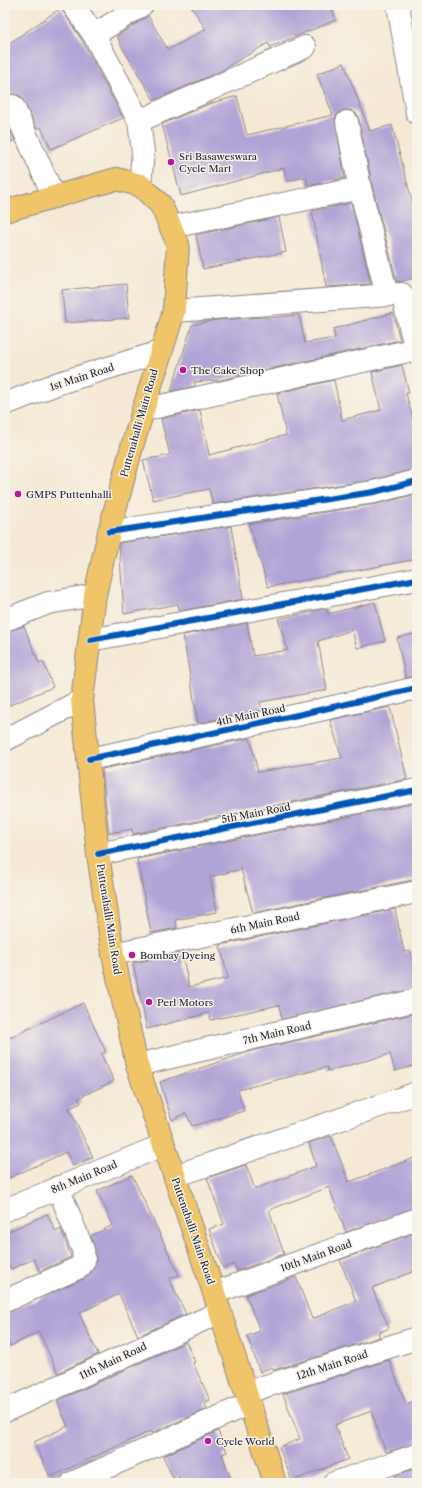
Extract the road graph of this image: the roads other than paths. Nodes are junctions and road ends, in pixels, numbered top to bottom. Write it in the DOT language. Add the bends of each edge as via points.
graph roads {
  1 [pos="73,5"];
  2 [pos="142,5"];
  3 [pos="398,5"];
  4 [pos="94,35"];
  5 [pos="305,47"];
  6 [pos="13,106"];
  7 [pos="417,113"];
  8 [pos="139,121"];
  9 [pos="346,122"];
  10 [pos="140,185"];
  11 [pos="360,188"];
  12 [pos="54,197"];
  13 [pos="5,211"];
  14 [pos="171,227"];
  15 [pos="387,295"];
  16 [pos="174,311"];
  17 [pos="417,351"];
  18 [pos="160,352"];
  19 [pos="5,404"];
  20 [pos="143,410"];
  21 [pos="417,481"];
  22 [pos="109,532"];
  23 [pos="417,579"];
  24 [pos="95,595"];
  25 [pos="5,620"];
  26 [pos="90,640"];
  27 [pos="417,688"];
  28 [pos="82,700"];
  29 [pos="5,740"];
  30 [pos="89,759"];
  31 [pos="417,790"];
  32 [pos="98,854"];
  33 [pos="417,892"];
  34 [pos="113,954"];
  35 [pos="417,1000"];
  36 [pos="137,1066"];
  37 [pos="417,1093"];
  38 [pos="163,1144"];
  39 [pos="175,1176"];
  40 [pos="58,1187"];
  41 [pos="5,1210"];
  42 [pos="417,1220"];
  43 [pos="5,1301"];
  44 [pos="217,1302"];
  45 [pos="417,1338"];
  46 [pos="248,1398"];
  47 [pos="5,1410"];
  48 [pos="417,1455"];
  49 [pos="72,1483"];
  50 [pos="275,1483"];
  51 [pos="334,1483"];
  1 -- 4 [label="street"];
  2 -- 4 [label="street"];
  3 -- 7 [label="street"];
  4 -- 8 [label="street"];
  5 -- 8 [label="street"];
  6 -- 12 [label="street"];
  8 -- 10 [label="street" via="143,152"];
  9 -- 11 [label="street"];
  10 -- 12 [label="main road, Puttenahalli Main Road" via="116,179"];
  10 -- 14 [label="main road, Puttenahalli Main Road" via="161,205"];
  11 -- 14 [label="street"];
  11 -- 15 [label="street"];
  12 -- 13 [label="main road, Puttenahalli Main Road"];
  14 -- 16 [label="main road, Puttenahalli Main Road" via="178,244"];
  15 -- 16 [label="street"];
  15 -- 17 [label="street" via="402,294"];
  16 -- 18 [label="main road, Puttenahalli Main Road"];
  17 -- 20 [label="street"];
  18 -- 19 [label="street, 1st Main Road" via="59,383"];
  18 -- 20 [label="main road, Puttenahalli Main Road"];
  20 -- 22 [label="main road, Puttenahalli Main Road"];
  21 -- 22 [label="street" via="374,492"];
  22 -- 24 [label="main road, Puttenahalli Main Road"];
  23 -- 26 [label="street"];
  24 -- 25 [label="street" via="48,603"];
  24 -- 26 [label="main road, Puttenahalli Main Road"];
  26 -- 28 [label="main road, Puttenahalli Main Road"];
  27 -- 30 [label="street, 4th Main Road"];
  28 -- 29 [label="street"];
  28 -- 30 [label="main road, Puttenahalli Main Road"];
  30 -- 32 [label="main road, Puttenahalli Main Road"];
  31 -- 32 [label="street, 5th Main Road"];
  32 -- 34 [label="main road, Puttenahalli Main Road"];
  33 -- 34 [label="street, 6th Main Road"];
  34 -- 36 [label="main road, Puttenahalli Main Road"];
  35 -- 36 [label="street, 7th Main Road"];
  36 -- 38 [label="main road, Puttenahalli Main Road"];
  37 -- 39 [label="street"];
  38 -- 39 [label="main road, Puttenahalli Main Road"];
  38 -- 40 [label="street, 8th Main Road"];
  39 -- 44 [label="main road, Puttenahalli Main Road"];
  40 -- 41 [label="street, 8th Main Road"];
  40 -- 43 [label="street" via="83,1250 84,1261 80,1268"];
  42 -- 44 [label="street, 10th Main Road"];
  44 -- 46 [label="main road, Puttenahalli Main Road"];
  44 -- 47 [label="street, 11th Main Road"];
  45 -- 46 [label="street, 12th Main Road"];
  46 -- 49 [label="street, 12th Main Road"];
  46 -- 50 [label="main road, Puttenahalli Main Road"];
  48 -- 51 [label="street"];
}
